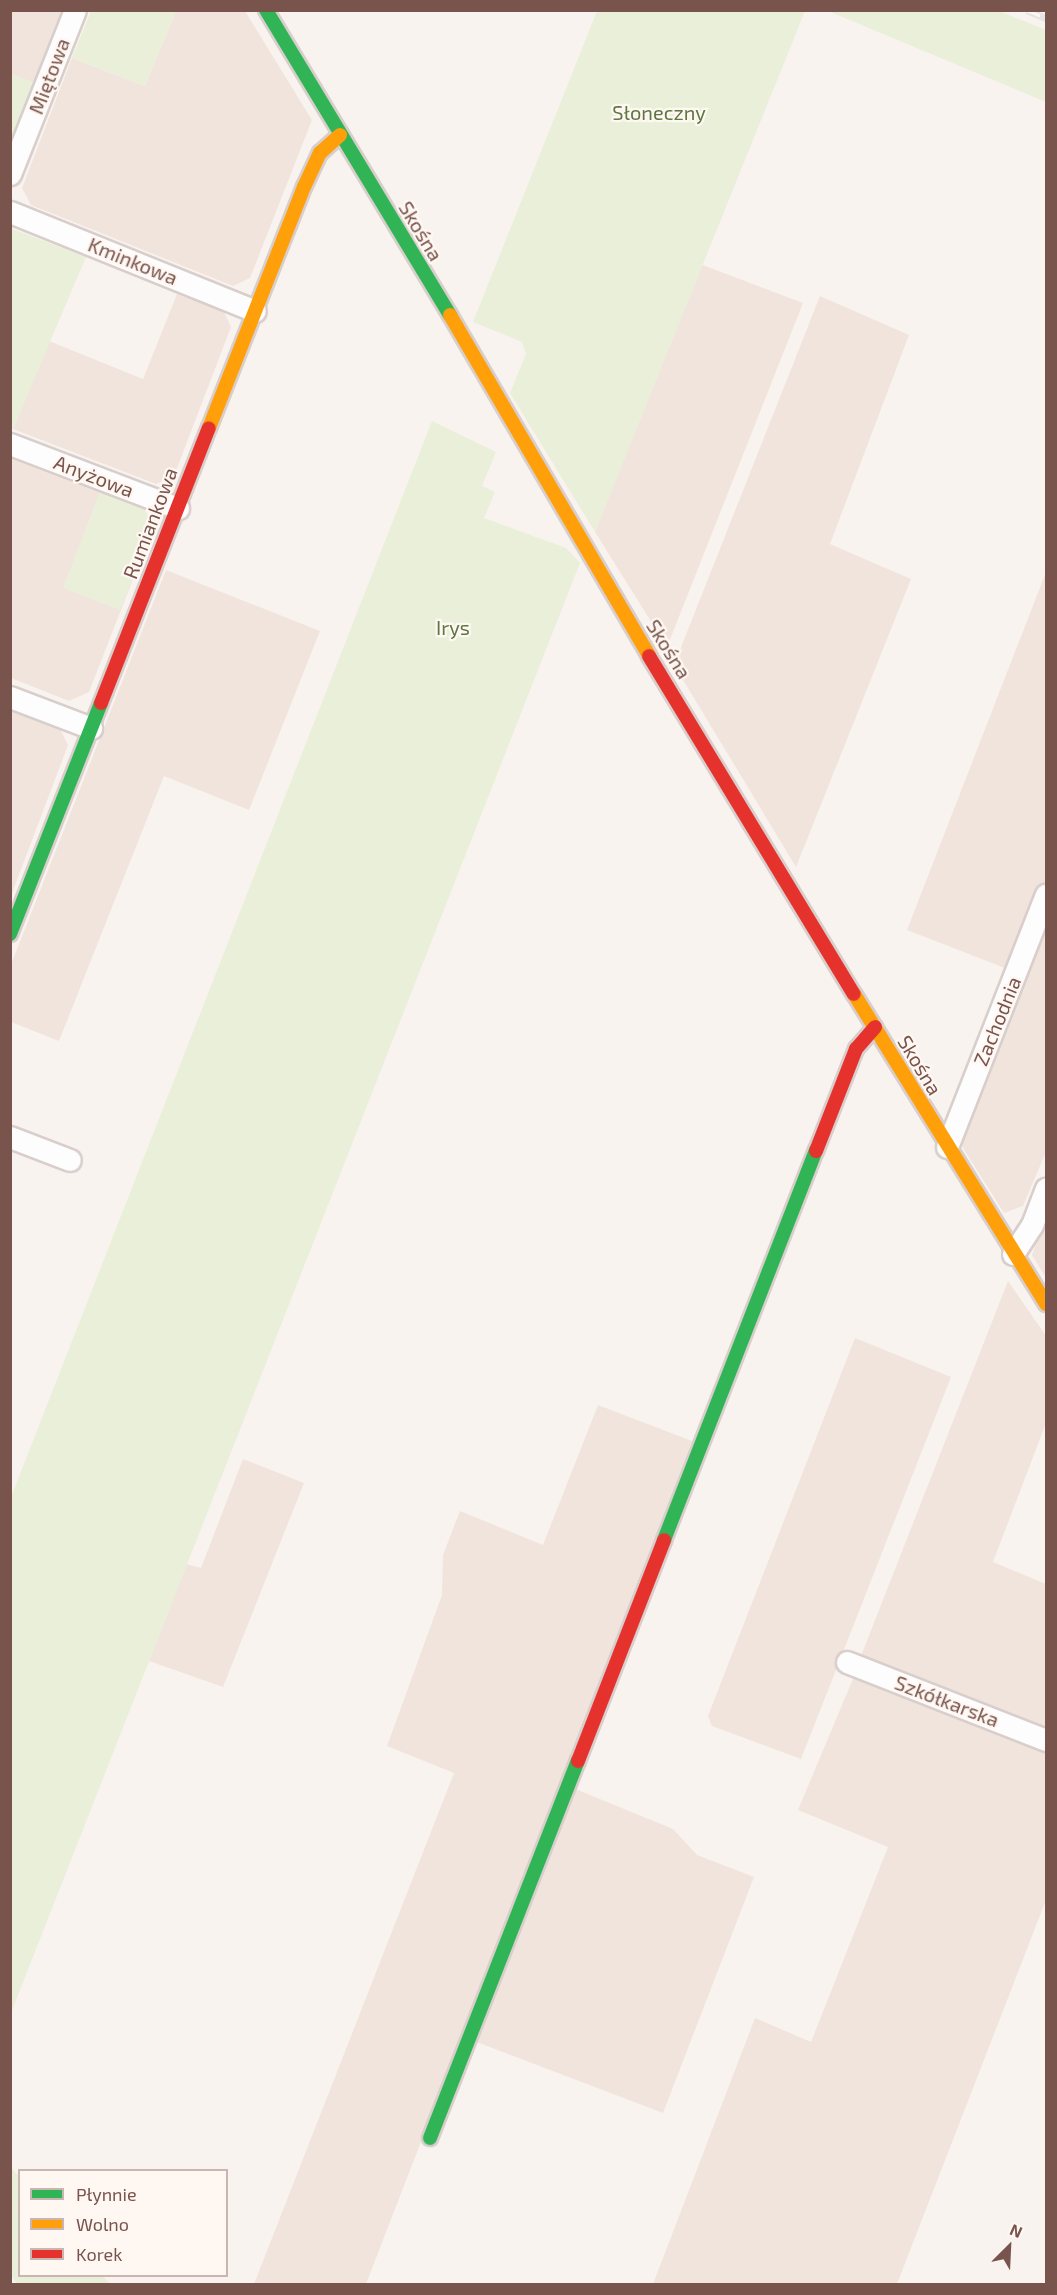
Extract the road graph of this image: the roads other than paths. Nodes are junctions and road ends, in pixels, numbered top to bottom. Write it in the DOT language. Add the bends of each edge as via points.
graph roads {
  1 [pos="75,10"];
  2 [pos="266,10"];
  3 [pos="340,135"];
  4 [pos="10,174"];
  5 [pos="10,212"];
  6 [pos="255,311"];
  7 [pos="10,444"];
  8 [pos="178,507"];
  9 [pos="10,697"];
  10 [pos="91,728"];
  11 [pos="1047,895"];
  12 [pos="10,934"];
  13 [pos="875,1027"];
  14 [pos="10,1137"];
  15 [pos="947,1147"];
  16 [pos="70,1160"];
  17 [pos="1047,1189"];
  18 [pos="1013,1254"];
  19 [pos="1047,1304"];
  20 [pos="847,1662"];
  21 [pos="1047,1740"];
  22 [pos="430,2138"];
  1 -- 4 [label="street, Miętowa"];
  2 -- 3 [label="street, Skośna"];
  3 -- 6 [label="street, Rumiankowa" via="326,146 313,165"];
  3 -- 13 [label="street, Skośna"];
  5 -- 6 [label="street, Kminkowa"];
  6 -- 8 [label="street, Rumiankowa"];
  7 -- 8 [label="street, Anyżowa"];
  8 -- 10 [label="street, Rumiankowa"];
  9 -- 10 [label="street"];
  10 -- 12 [label="street, Rumiankowa"];
  11 -- 15 [label="street, Zachodnia"];
  13 -- 15 [label="street, Skośna"];
  13 -- 22 [label="street" via="856,1048"];
  14 -- 16 [label="street"];
  15 -- 18 [label="street, Skośna"];
  17 -- 18 [label="street" via="1032,1225"];
  18 -- 19 [label="street, Skośna"];
  20 -- 21 [label="street, Szkółkarska"];
}
